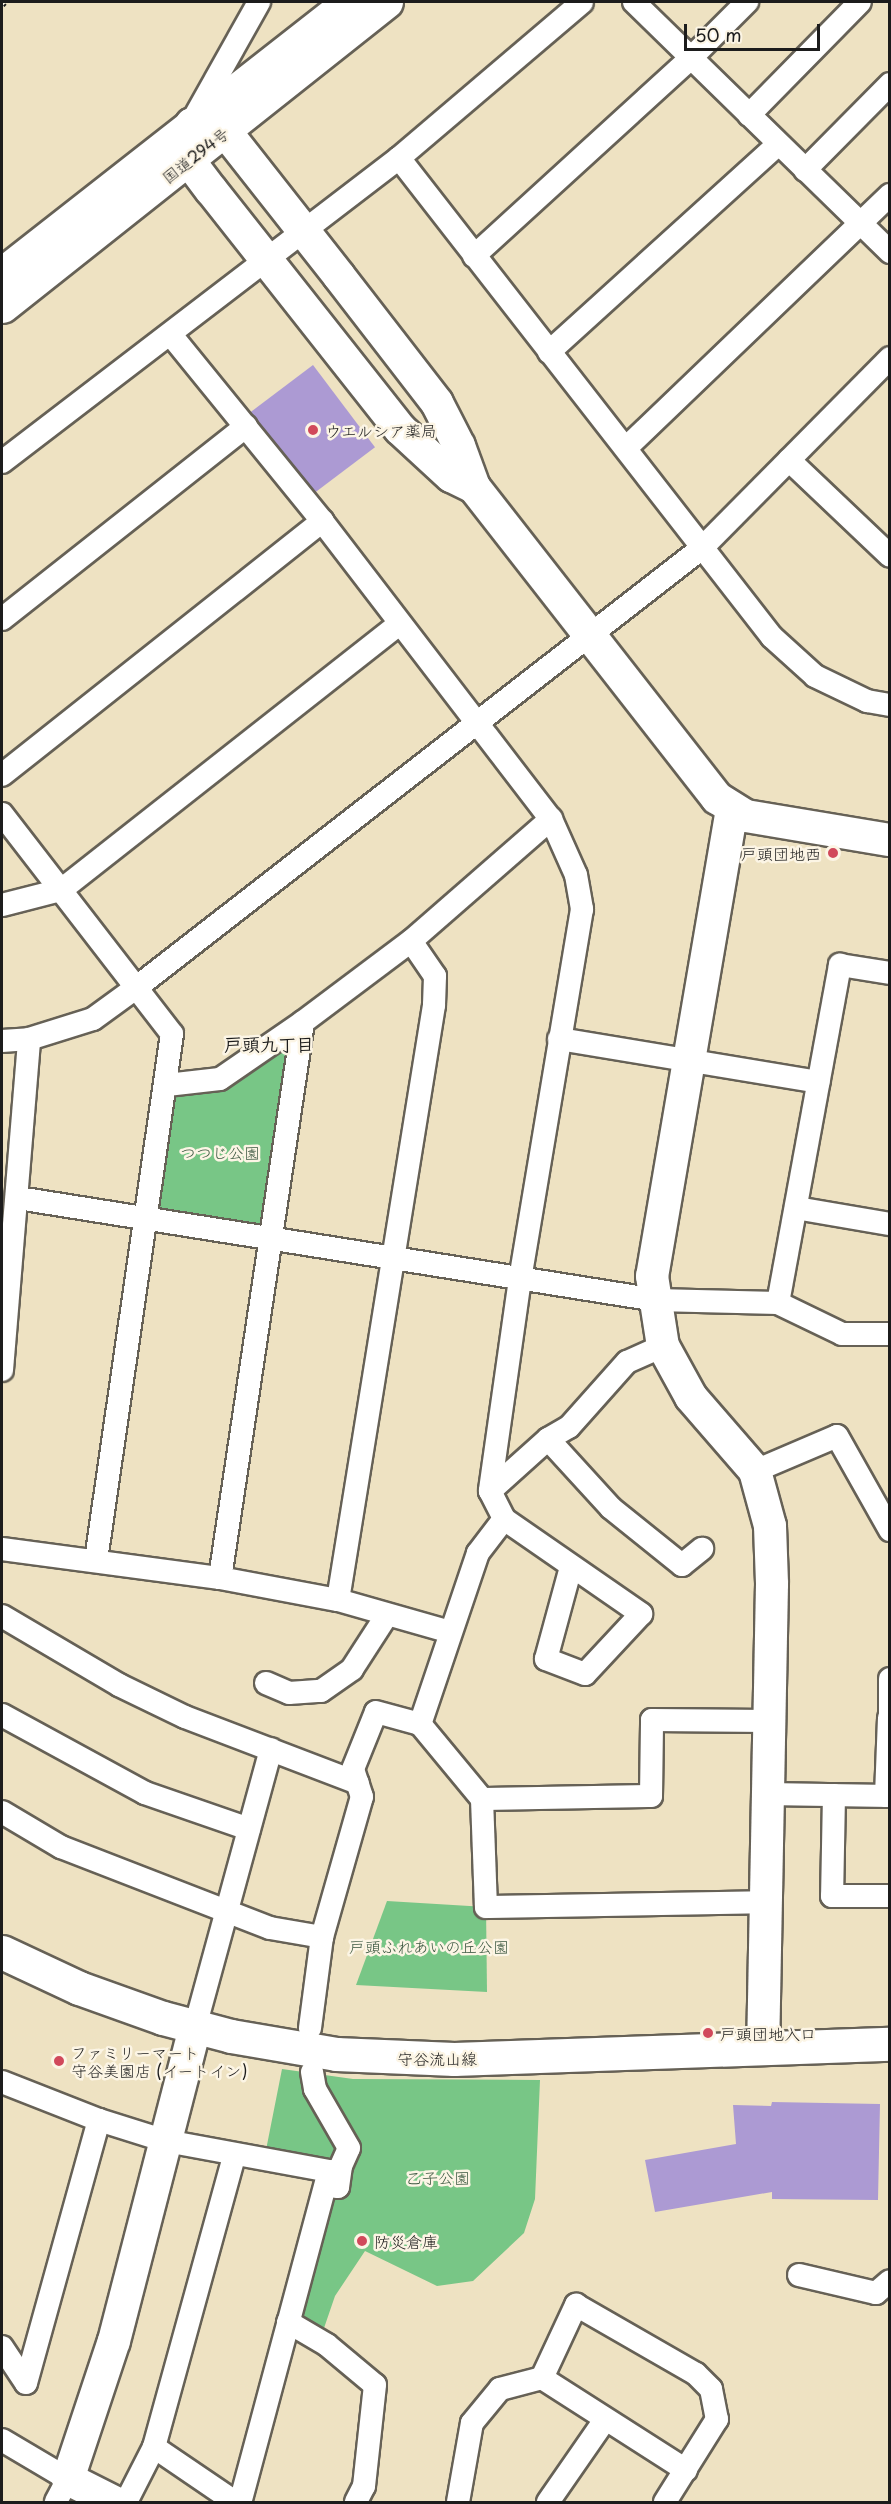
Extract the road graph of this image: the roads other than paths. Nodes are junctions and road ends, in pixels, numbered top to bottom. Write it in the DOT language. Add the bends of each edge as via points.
graph roads {
  1 [pos="259,2"];
  2 [pos="349,2"];
  3 [pos="386,2"];
  4 [pos="582,2"];
  5 [pos="634,2"];
  6 [pos="747,2"];
  7 [pos="860,2"];
  8 [pos="692,57"];
  9 [pos="890,84"];
  10 [pos="749,115"];
  11 [pos="192,124"];
  12 [pos="225,131"];
  13 [pos="778,144"];
  14 [pos="399,158"];
  15 [pos="188,160"];
  16 [pos="805,170"];
  17 [pos="890,195"];
  18 [pos="861,224"];
  19 [pos="304,232"];
  20 [pos="890,252"];
  21 [pos="474,256"];
  22 [pos="266,261"];
  23 [pos="2,274"];
  24 [pos="2,306"];
  25 [pos="171,335"];
  26 [pos="549,352"];
  27 [pos="890,358"];
  28 [pos="246,426"];
  29 [pos="626,448"];
  30 [pos="789,460"];
  31 [pos="2,462"];
  32 [pos="474,487"];
  33 [pos="322,521"];
  34 [pos="702,548"];
  35 [pos="887,548"];
  36 [pos="2,619"];
  37 [pos="399,624"];
  38 [pos="590,636"];
  39 [pos="890,705"];
  40 [pos="478,724"];
  41 [pos="2,774"];
  42 [pos="732,809"];
  43 [pos="2,814"];
  44 [pos="551,819"];
  45 [pos="890,840"];
  46 [pos="61,890"];
  47 [pos="2,905"];
  48 [pos="411,941"];
  49 [pos="890,973"];
  50 [pos="137,987"];
  51 [pos="303,1022"];
  52 [pos="29,1039"];
  53 [pos="558,1039"];
  54 [pos="2,1041"];
  55 [pos="690,1062"];
  56 [pos="818,1082"];
  57 [pos="166,1085"];
  58 [pos="18,1198"];
  59 [pos="796,1209"];
  60 [pos="147,1218"];
  61 [pos="890,1224"];
  62 [pos="271,1238"];
  63 [pos="393,1258"];
  64 [pos="520,1279"];
  65 [pos="656,1300"];
  66 [pos="778,1303"];
  67 [pos="890,1334"];
  68 [pos="663,1346"];
  69 [pos="2,1370"];
  70 [pos="548,1439"];
  71 [pos="755,1471"];
  72 [pos="490,1491"];
  73 [pos="504,1519"];
  74 [pos="890,1530"];
  75 [pos="2,1549"];
  76 [pos="702,1549"];
  77 [pos="96,1560"];
  78 [pos="571,1567"];
  79 [pos="220,1578"];
  80 [pos="338,1600"];
  81 [pos="387,1614"];
  82 [pos="2,1616"];
  83 [pos="450,1632"];
  84 [pos="890,1678"];
  85 [pos="266,1683"];
  86 [pos="2,1715"];
  87 [pos="889,1718"];
  88 [pos="769,1721"];
  89 [pos="420,1724"];
  90 [pos="271,1749"];
  91 [pos="358,1783"];
  92 [pos="767,1794"];
  93 [pos="834,1795"];
  94 [pos="888,1796"];
  95 [pos="482,1799"];
  96 [pos="2,1812"];
  97 [pos="249,1829"];
  98 [pos="890,1896"];
  99 [pos="765,1902"];
  100 [pos="227,1911"];
  101 [pos="322,1937"];
  102 [pos="2,1952"];
  103 [pos="195,2027"];
  104 [pos="890,2044"];
  105 [pos="763,2046"];
  106 [pos="314,2050"];
  107 [pos="3,2088"];
  108 [pos="99,2120"];
  109 [pos="166,2140"];
  110 [pos="234,2156"];
  111 [pos="325,2186"];
  112 [pos="799,2275"];
  113 [pos="890,2281"];
  114 [pos="288,2322"];
  115 [pos="2,2347"];
  116 [pos="542,2378"];
  117 [pos="604,2421"];
  118 [pos="2,2440"];
  119 [pos="154,2447"];
  120 [pos="686,2470"];
  121 [pos="62,2491"];
  122 [pos="114,2502"];
  123 [pos="126,2502"];
  124 [pos="235,2502"];
  125 [pos="240,2502"];
  126 [pos="356,2502"];
  127 [pos="458,2502"];
  128 [pos="548,2502"];
  129 [pos="665,2502"];
  1 -- 11 [label="street"];
  2 -- 11 [label="main road, 国道294号"];
  3 -- 12 [label="main road, 国道294号"];
  4 -- 14 [label="street"];
  5 -- 8 [label="street"];
  6 -- 8 [label="street"];
  7 -- 10 [label="street"];
  8 -- 10 [label="street"];
  8 -- 21 [label="street"];
  9 -- 16 [label="street"];
  10 -- 13 [label="street"];
  11 -- 12 [label="street"];
  11 -- 15 [label="street"];
  11 -- 23 [label="main road, 国道294号"];
  12 -- 15 [label="main road, 国道294号"];
  12 -- 19 [label="street"];
  13 -- 16 [label="street"];
  13 -- 26 [label="street"];
  14 -- 19 [label="street"];
  14 -- 21 [label="street"];
  15 -- 22 [label="street"];
  15 -- 24 [label="main road, 国道294号"];
  16 -- 18 [label="street"];
  17 -- 18 [label="street"];
  18 -- 20 [label="street"];
  18 -- 29 [label="street"];
  19 -- 22 [label="street"];
  19 -- 32 [label="street" via="437,403"];
  21 -- 26 [label="street"];
  22 -- 25 [label="street"];
  22 -- 32 [label="street" via="400,429 451,476"];
  25 -- 28 [label="street"];
  25 -- 31 [label="street"];
  26 -- 29 [label="street"];
  27 -- 30 [label="street"];
  28 -- 33 [label="street"];
  28 -- 36 [label="street"];
  29 -- 34 [label="street"];
  30 -- 34 [label="street"];
  30 -- 35 [label="street"];
  32 -- 38 [label="street"];
  33 -- 37 [label="street"];
  33 -- 41 [label="street"];
  34 -- 38 [label="street"];
  34 -- 39 [label="street" via="772,637 815,676 867,701"];
  37 -- 40 [label="street"];
  37 -- 46 [label="street"];
  38 -- 40 [label="street"];
  38 -- 42 [label="street" via="703,782"];
  40 -- 44 [label="street"];
  40 -- 50 [label="street"];
  42 -- 45 [label="street" via="764,820"];
  42 -- 55 [label="street"];
  43 -- 46 [label="street"];
  44 -- 48 [label="street"];
  44 -- 53 [label="street" via="576,875 582,909"];
  46 -- 47 [label="street"];
  46 -- 50 [label="street"];
  48 -- 51 [label="street"];
  48 -- 63 [label="street" via="435,976 434,1005"];
  49 -- 56 [label="street" via="840,965"];
  50 -- 52 [label="street" via="93,1019"];
  50 -- 57 [label="street" via="172,1034"];
  51 -- 57 [label="street" via="220,1079"];
  51 -- 62 [label="street"];
  52 -- 54 [label="street"];
  52 -- 58 [label="street"];
  53 -- 55 [label="street"];
  53 -- 64 [label="street"];
  55 -- 56 [label="street"];
  55 -- 65 [label="street" via="652,1275"];
  56 -- 59 [label="street"];
  57 -- 60 [label="street"];
  58 -- 60 [label="street"];
  58 -- 69 [label="street"];
  59 -- 61 [label="street"];
  59 -- 66 [label="street"];
  60 -- 62 [label="street"];
  60 -- 77 [label="street"];
  62 -- 63 [label="street"];
  62 -- 79 [label="street"];
  63 -- 64 [label="street"];
  63 -- 80 [label="street"];
  64 -- 65 [label="street"];
  64 -- 72 [label="street"];
  65 -- 66 [label="street"];
  65 -- 68 [label="street"];
  66 -- 67 [label="street" via="842,1334"];
  68 -- 70 [label="street" via="627,1362 569,1427"];
  68 -- 71 [label="street" via="691,1397"];
  70 -- 72 [label="street"];
  70 -- 76 [label="street" via="611,1508 682,1565"];
  71 -- 74 [label="street" via="837,1436"];
  71 -- 88 [label="street" via="770,1526"];
  72 -- 73 [label="street"];
  73 -- 78 [label="street"];
  73 -- 83 [label="street" via="478,1553"];
  75 -- 77 [label="street"];
  77 -- 79 [label="street"];
  78 -- 78 [label="street" via="641,1614 585,1674 546,1659"];
  79 -- 80 [label="street"];
  80 -- 81 [label="street"];
  81 -- 83 [label="street"];
  81 -- 85 [label="street" via="352,1669 321,1691 289,1693"];
  82 -- 90 [label="street" via="119,1685 185,1717"];
  83 -- 89 [label="street"];
  84 -- 87 [label="street"];
  86 -- 97 [label="street" via="145,1793"];
  87 -- 94 [label="street"];
  88 -- 92 [label="street"];
  88 -- 95 [label="street" via="652,1720 651,1796"];
  89 -- 91 [label="street" via="376,1712 353,1769"];
  89 -- 95 [label="street"];
  90 -- 91 [label="street"];
  90 -- 97 [label="street"];
  91 -- 101 [label="street" via="362,1797"];
  92 -- 93 [label="street"];
  92 -- 99 [label="street"];
  93 -- 94 [label="street"];
  93 -- 98 [label="street" via="832,1896"];
  95 -- 99 [label="street" via="486,1907"];
  96 -- 100 [label="street" via="61,1847"];
  97 -- 100 [label="street"];
  99 -- 105 [label="street"];
  100 -- 101 [label="street" via="270,1928"];
  100 -- 103 [label="street"];
  101 -- 106 [label="street"];
  102 -- 103 [label="main road, 守谷流山線" via="79,1988"];
  103 -- 106 [label="main road, 守谷流山線"];
  103 -- 109 [label="street"];
  104 -- 105 [label="main road, 守谷流山線"];
  105 -- 106 [label="main road, 守谷流山線" via="406,2058"];
  106 -- 111 [label="street" via="315,2089 349,2148 338,2187"];
  107 -- 108 [label="street"];
  108 -- 109 [label="street"];
  108 -- 115 [label="street" via="26,2384"];
  109 -- 110 [label="street"];
  109 -- 121 [label="street" via="114,2341"];
  110 -- 111 [label="street" via="329,2171"];
  110 -- 119 [label="street"];
  111 -- 114 [label="street"];
  112 -- 113 [label="street" via="876,2293"];
  114 -- 125 [label="street"];
  114 -- 126 [label="street" via="327,2345 375,2385 364,2486"];
  116 -- 117 [label="street"];
  116 -- 120 [label="street" via="576,2305 696,2374 711,2389 717,2419"];
  116 -- 127 [label="street" via="500,2388 472,2423"];
  117 -- 120 [label="street"];
  117 -- 128 [label="street"];
  118 -- 121 [label="street"];
  119 -- 123 [label="street"];
  119 -- 124 [label="street"];
  120 -- 129 [label="street"];
  121 -- 122 [label="street"];
}
